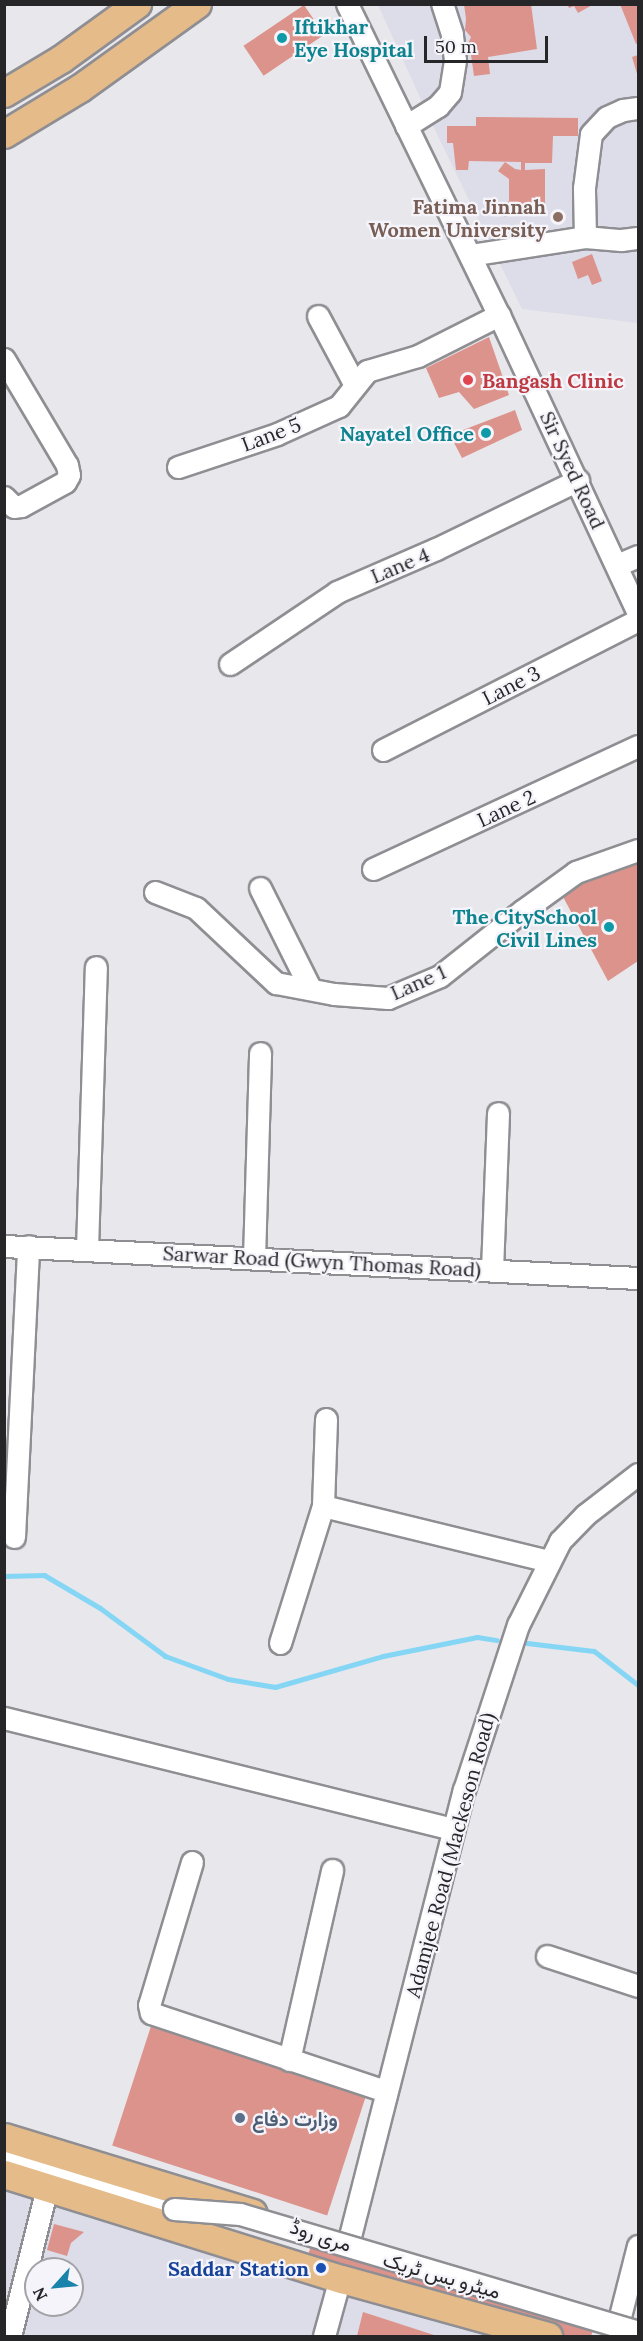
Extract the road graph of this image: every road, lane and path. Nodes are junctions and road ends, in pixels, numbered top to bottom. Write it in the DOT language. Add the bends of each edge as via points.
graph roads {
  1 [pos="137,4"];
  2 [pos="197,4"];
  3 [pos="347,4"];
  4 [pos="442,4"];
  5 [pos="4,93"];
  6 [pos="639,108"];
  7 [pos="406,126"];
  8 [pos="4,134"];
  9 [pos="585,237"];
  10 [pos="639,238"];
  11 [pos="470,255"];
  12 [pos="499,315"];
  13 [pos="318,316"];
  14 [pos="4,359"];
  15 [pos="355,386"];
  16 [pos="178,467"];
  17 [pos="578,480"];
  18 [pos="4,497"];
  19 [pos="639,556"];
  20 [pos="617,566"];
  21 [pos="639,613"];
  22 [pos="639,620"];
  23 [pos="230,663"];
  24 [pos="639,746"];
  25 [pos="383,750"];
  26 [pos="639,850"];
  27 [pos="373,869"];
  28 [pos="260,888"];
  29 [pos="155,892"];
  30 [pos="96,967"];
  31 [pos="310,988"];
  32 [pos="260,1053"];
  33 [pos="498,1113"];
  34 [pos="4,1246"];
  35 [pos="28,1246"];
  36 [pos="87,1249"];
  37 [pos="254,1258"];
  38 [pos="492,1270"];
  39 [pos="639,1278"];
  40 [pos="326,1419"];
  41 [pos="639,1474"];
  42 [pos="323,1506"];
  43 [pos="14,1537"];
  44 [pos="549,1561"];
  45 [pos="280,1643"];
  46 [pos="4,1718"];
  47 [pos="454,1829"];
  48 [pos="192,1862"];
  49 [pos="332,1870"];
  50 [pos="547,1956"];
  51 [pos="639,1986"];
  52 [pos="289,2061"];
  53 [pos="386,2091"];
  54 [pos="4,2137"];
  55 [pos="4,2159"];
  56 [pos="4,2174"];
  57 [pos="47,2188"];
  58 [pos="174,2209"];
  59 [pos="348,2244"];
  60 [pos="639,2246"];
  61 [pos="340,2278"];
  62 [pos="628,2330"];
  63 [pos="10,2337"];
  64 [pos="324,2337"];
  65 [pos="548,2337"];
  66 [pos="559,2337"];
  1 -- 5 [label="main road" via="61,59"];
  2 -- 8 [label="main road" via="80,88"];
  3 -- 7 [label="street, Sir Syed Road"];
  4 -- 7 [label="street" via="455,60 450,92 438,106"];
  6 -- 9 [label="street" via="607,117 591,134 584,188"];
  7 -- 11 [label="street, Sir Syed Road"];
  9 -- 10 [label="street"];
  9 -- 11 [label="street"];
  11 -- 12 [label="street, Sir Syed Road"];
  12 -- 15 [label="street, Lane 5" via="418,356 367,371"];
  12 -- 17 [label="street, Sir Syed Road"];
  13 -- 15 [label="street"];
  14 -- 18 [label="street" via="67,465 69,475 65,482 21,506 14,507"];
  15 -- 16 [label="street, Lane 5" via="339,405 277,434"];
  17 -- 20 [label="street, Sir Syed Road"];
  17 -- 23 [label="street, Lane 4" via="337,592"];
  19 -- 20 [label="street"];
  20 -- 21 [label="street, Sir Syed Road"];
  22 -- 25 [label="street, Lane 3"];
  24 -- 27 [label="street, Lane 2"];
  26 -- 31 [label="street, Lane 1" via="576,872 440,976 388,998"];
  28 -- 31 [label="street"];
  29 -- 31 [label="street, Lane 1" via="196,908 276,982"];
  30 -- 36 [label="street"];
  32 -- 37 [label="street"];
  33 -- 38 [label="street"];
  34 -- 35 [label="street, Sarwar Road (Gwyn Thomas Road)"];
  35 -- 36 [label="street, Sarwar Road (Gwyn Thomas Road)"];
  35 -- 43 [label="street"];
  36 -- 37 [label="street, Sarwar Road (Gwyn Thomas Road)"];
  37 -- 38 [label="street, Sarwar Road (Gwyn Thomas Road)"];
  38 -- 39 [label="street, Sarwar Road (Gwyn Thomas Road)"];
  40 -- 42 [label="street"];
  41 -- 44 [label="street, Adamjee Road (Mackeson Road)" via="585,1515 560,1541"];
  42 -- 44 [label="street"];
  42 -- 45 [label="street"];
  44 -- 47 [label="street, Adamjee Road (Mackeson Road)" via="518,1625"];
  46 -- 47 [label="street"];
  47 -- 53 [label="street, Adamjee Road (Mackeson Road)"];
  48 -- 52 [label="street" via="149,2005 151,2013"];
  49 -- 52 [label="street"];
  50 -- 51 [label="street"];
  52 -- 53 [label="street"];
  53 -- 59 [label="street, Adamjee Road (Mackeson Road)"];
  54 -- 59 [label="main road, مری روڈ"];
  55 -- 58 [label="street, میٹرو بس ٹریک"];
  56 -- 57 [label="main road, مری روڈ"];
  57 -- 61 [label="main road, مری روڈ"];
  57 -- 63 [label="street"];
  58 -- 62 [label="street, میٹرو بس ٹریک, bridge" via="240,2214"];
  58 -- 66 [label="street, میٹرو بس ٹریک" via="229,2239"];
  59 -- 62 [label="main road, مری روڈ"];
  60 -- 62 [label="street"];
  61 -- 64 [label="street"];
  61 -- 65 [label="main road, مری روڈ"];
}
